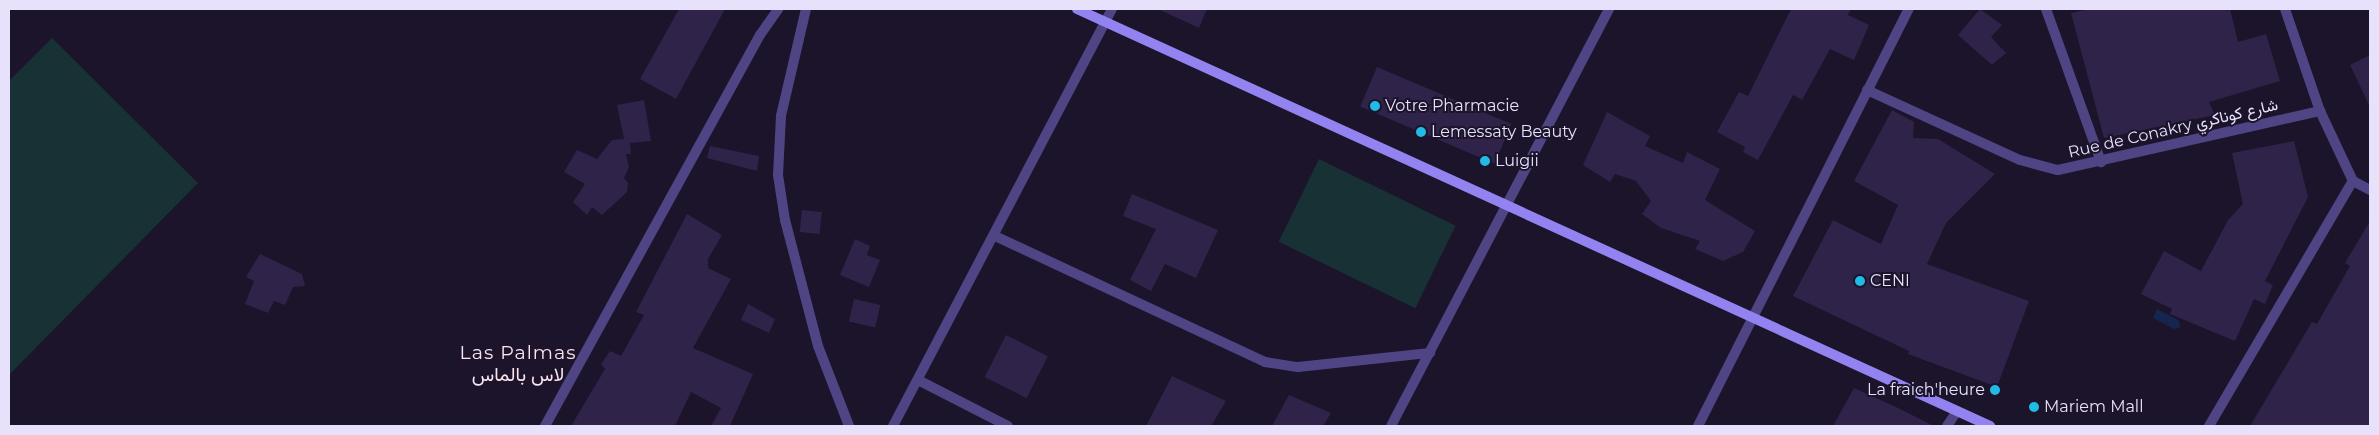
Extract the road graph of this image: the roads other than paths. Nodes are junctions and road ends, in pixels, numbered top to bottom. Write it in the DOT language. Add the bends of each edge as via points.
graph roads {
  1 [pos="778,9"];
  2 [pos="806,9"];
  3 [pos="1077,9"];
  4 [pos="1112,9"];
  5 [pos="1608,9"];
  6 [pos="1908,9"];
  7 [pos="2046,9"];
  8 [pos="2285,9"];
  9 [pos="1105,22"];
  10 [pos="1867,90"];
  11 [pos="2320,111"];
  12 [pos="2101,162"];
  13 [pos="2353,180"];
  14 [pos="2370,190"];
  15 [pos="1506,205"];
  16 [pos="995,236"];
  17 [pos="1754,318"];
  18 [pos="1430,352"];
  19 [pos="918,380"];
  20 [pos="1957,411"];
  21 [pos="545,426"];
  22 [pos="848,426"];
  23 [pos="893,426"];
  24 [pos="1008,426"];
  25 [pos="1392,426"];
  26 [pos="1698,426"];
  27 [pos="1947,426"];
  28 [pos="1990,426"];
  29 [pos="2209,426"];
  1 -- 21 [label="street" via="755,44"];
  2 -- 22 [label="street" via="781,116 778,175 785,220 818,346"];
  3 -- 9 [label="main road"];
  4 -- 9 [label="street"];
  5 -- 15 [label="street"];
  6 -- 10 [label="street"];
  7 -- 12 [label="street"];
  8 -- 11 [label="street"];
  9 -- 15 [label="main road"];
  9 -- 16 [label="street"];
  10 -- 12 [label="street, Rue de Conakry شارع كوناكري" via="2020,160 2058,170"];
  10 -- 17 [label="street"];
  11 -- 12 [label="street, Rue de Conakry شارع كوناكري"];
  11 -- 13 [label="street"];
  13 -- 14 [label="street"];
  13 -- 29 [label="street"];
  15 -- 17 [label="main road"];
  15 -- 18 [label="street"];
  16 -- 18 [label="street" via="1265,362 1298,368"];
  16 -- 19 [label="street"];
  17 -- 20 [label="main road"];
  17 -- 26 [label="street"];
  18 -- 25 [label="street"];
  19 -- 23 [label="street"];
  19 -- 24 [label="street"];
  20 -- 27 [label="street"];
  20 -- 28 [label="main road"];
}
